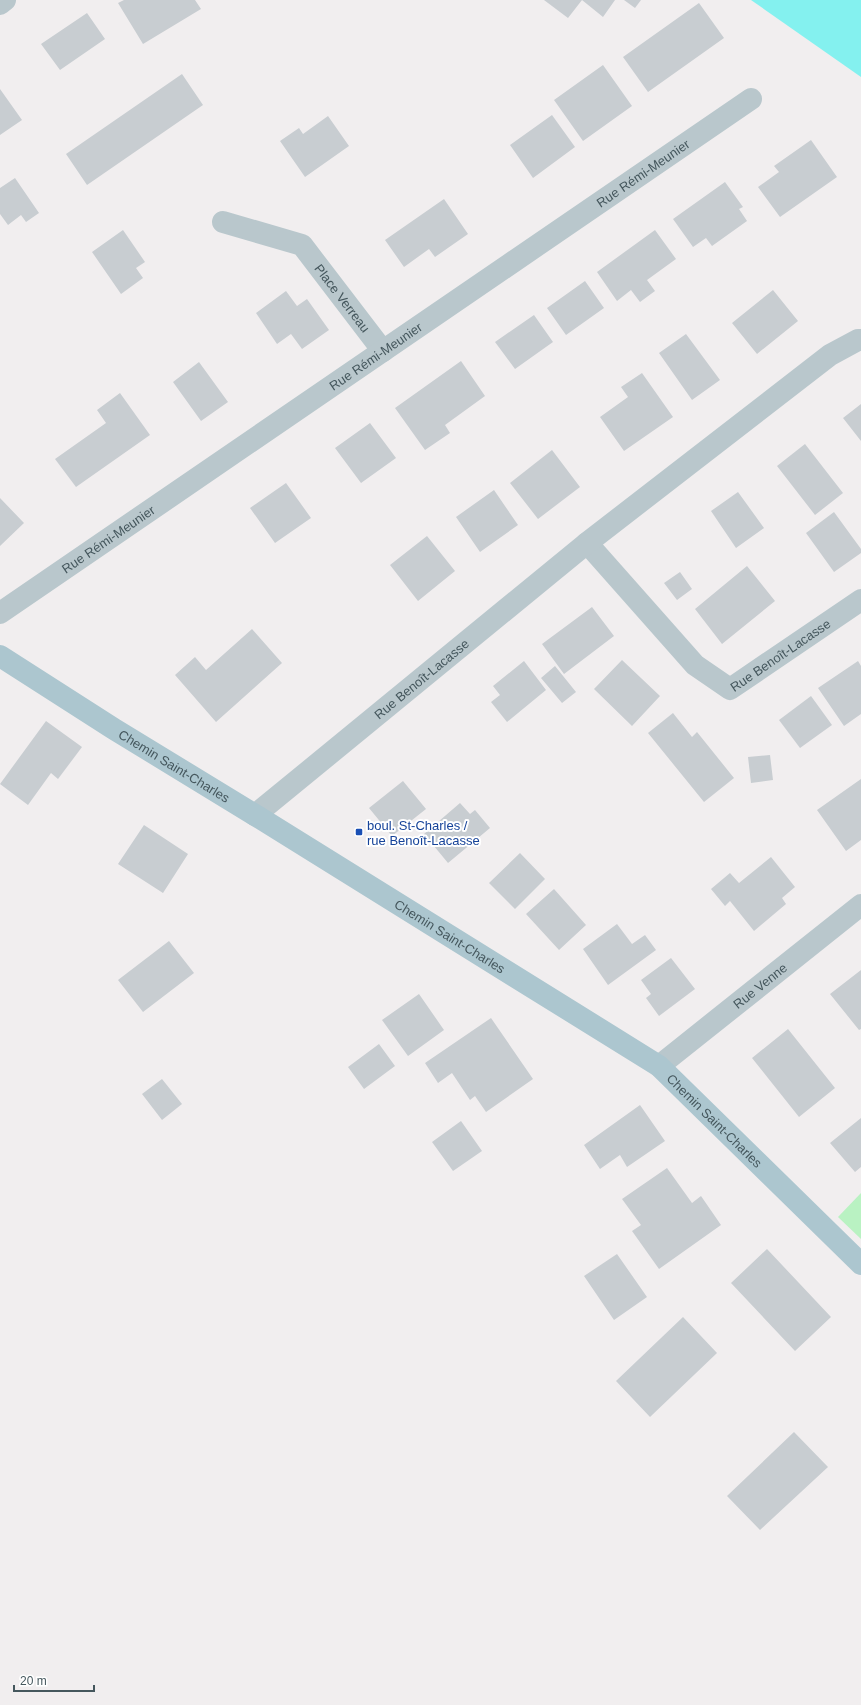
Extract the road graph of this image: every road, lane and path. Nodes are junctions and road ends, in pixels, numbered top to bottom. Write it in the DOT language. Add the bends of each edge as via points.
graph roads {
  1 [pos="5,0"];
  2 [pos="0,4"];
  3 [pos="751,99"];
  4 [pos="223,222"];
  5 [pos="861,340"];
  6 [pos="383,351"];
  7 [pos="587,543"];
  8 [pos="861,600"];
  9 [pos="0,613"];
  10 [pos="0,656"];
  11 [pos="255,814"];
  12 [pos="861,905"];
  13 [pos="659,1066"];
  14 [pos="861,1264"];
  1 -- 2 [label="street"];
  3 -- 6 [label="street, Rue Rémi-Meunier"];
  4 -- 6 [label="street, Place Verreau" via="302,245"];
  5 -- 7 [label="street, Rue Benoît-Lacasse" via="830,355"];
  6 -- 9 [label="street, Rue Rémi-Meunier"];
  7 -- 8 [label="street, Rue Benoît-Lacasse" via="695,665 730,689"];
  7 -- 11 [label="street, Rue Benoît-Lacasse"];
  10 -- 11 [label="main road, Chemin Saint-Charles" via="114,729"];
  11 -- 13 [label="main road, Chemin Saint-Charles"];
  12 -- 13 [label="street, Rue Venne"];
  13 -- 14 [label="main road, Chemin Saint-Charles"];
}
